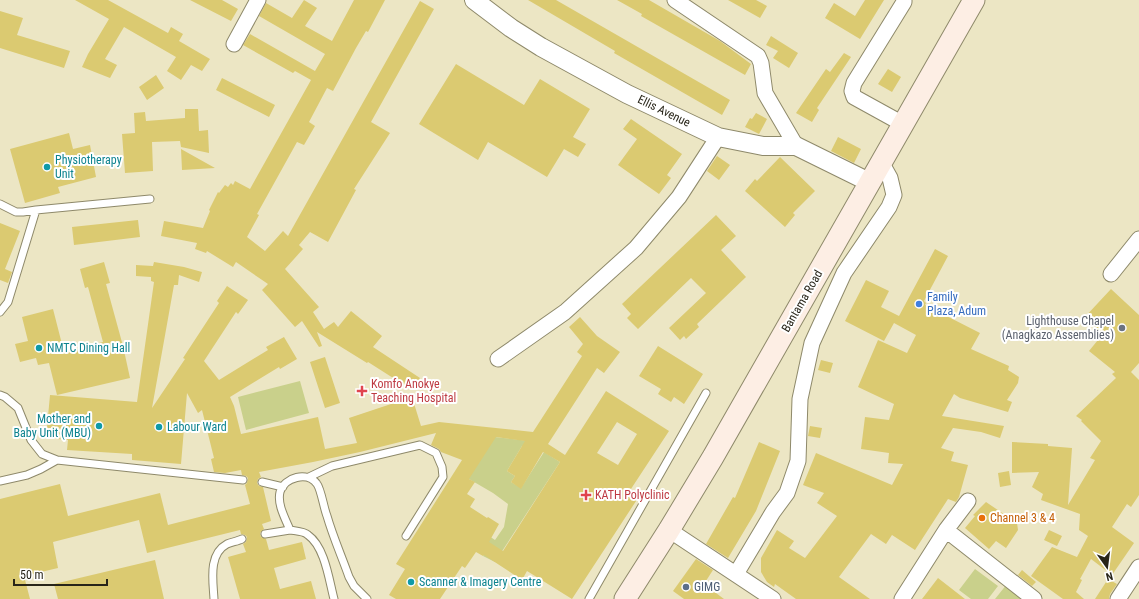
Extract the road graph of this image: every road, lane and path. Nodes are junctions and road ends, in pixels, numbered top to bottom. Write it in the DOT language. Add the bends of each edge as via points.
graph roads {
  1 [pos="258,0"];
  2 [pos="474,0"];
  3 [pos="675,0"];
  4 [pos="904,0"];
  5 [pos="974,0"];
  6 [pos="234,44"];
  7 [pos="903,124"];
  8 [pos="718,137"];
  9 [pos="796,146"];
  10 [pos="881,162"];
  11 [pos="869,182"];
  12 [pos="150,199"];
  13 [pos="0,204"];
  14 [pos="36,210"];
  15 [pos="1139,240"];
  16 [pos="1111,274"];
  17 [pos="0,312"];
  18 [pos="498,359"];
  19 [pos="706,393"];
  20 [pos="0,395"];
  21 [pos="57,460"];
  22 [pos="309,477"];
  23 [pos="244,480"];
  24 [pos="0,481"];
  25 [pos="262,482"];
  26 [pos="283,487"];
  27 [pos="968,501"];
  28 [pos="290,530"];
  29 [pos="669,530"];
  30 [pos="946,530"];
  31 [pos="265,534"];
  32 [pos="406,536"];
  33 [pos="242,539"];
  34 [pos="1139,566"];
  35 [pos="736,574"];
  36 [pos="214,599"];
  37 [pos="334,599"];
  38 [pos="367,599"];
  39 [pos="589,599"];
  40 [pos="625,599"];
  41 [pos="773,599"];
  42 [pos="902,599"];
  43 [pos="1034,599"];
  44 [pos="1118,599"];
  1 -- 6 [label="street"];
  2 -- 8 [label="street, Ellis Avenue" via="541,47 627,94"];
  3 -- 9 [label="street" via="758,56 765,93"];
  4 -- 7 [label="street" via="852,90 854,97"];
  5 -- 7 [label="main road, Bantama Road"];
  7 -- 10 [label="main road, Bantama Road"];
  8 -- 9 [label="street, Ellis Avenue" via="763,146"];
  8 -- 18 [label="street" via="679,197 636,248 565,312"];
  9 -- 11 [label="street, Ellis Avenue"];
  10 -- 11 [label="main road, Bantama Road"];
  10 -- 35 [label="street" via="890,178 894,195 889,207 844,274 812,343 800,399 798,461 787,493"];
  11 -- 29 [label="main road, Bantama Road"];
  12 -- 14 [label="lane"];
  13 -- 14 [label="lane" via="16,212"];
  14 -- 17 [label="lane" via="8,302"];
  15 -- 16 [label="street"];
  19 -- 39 [label="lane"];
  20 -- 21 [label="lane" via="5,396 18,408 31,440 42,454"];
  21 -- 23 [label="lane"];
  21 -- 24 [label="lane" via="27,475"];
  22 -- 26 [label="lane" via="301,476"];
  22 -- 32 [label="lane" via="332,466 420,444 436,453 443,477"];
  22 -- 38 [label="lane" via="318,484 349,577"];
  25 -- 26 [label="lane"];
  26 -- 28 [label="lane" via="280,491 280,504"];
  27 -- 30 [label="street"];
  28 -- 31 [label="lane"];
  28 -- 37 [label="lane" via="307,534 316,542 321,551"];
  29 -- 35 [label="street"];
  29 -- 40 [label="main road, Bantama Road"];
  30 -- 42 [label="street"];
  30 -- 43 [label="street"];
  33 -- 36 [label="lane" via="226,544 217,554 213,569"];
  34 -- 44 [label="street"];
  35 -- 41 [label="street"];
}
